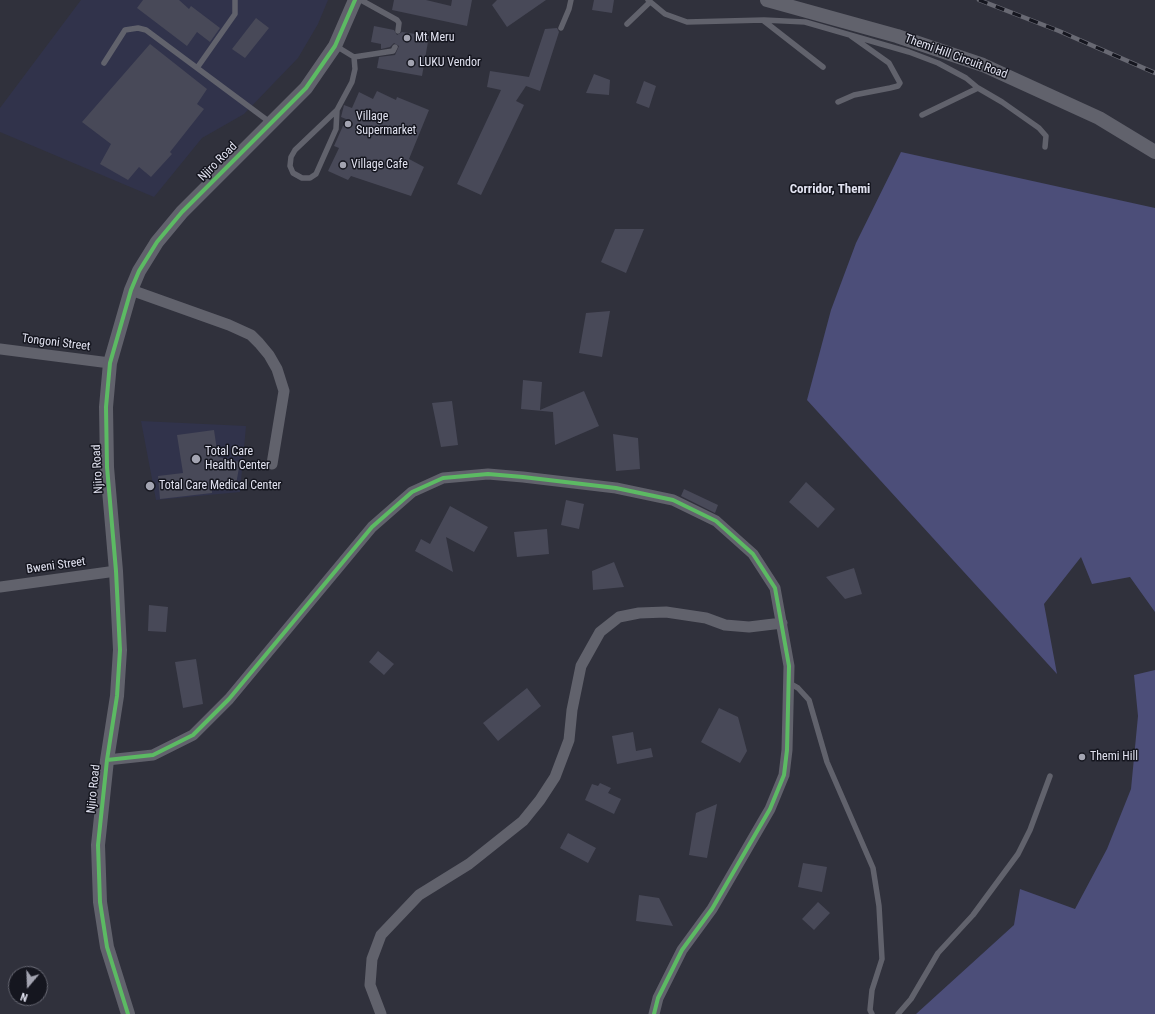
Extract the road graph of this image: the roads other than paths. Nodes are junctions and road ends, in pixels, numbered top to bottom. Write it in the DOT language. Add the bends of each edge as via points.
graph roads {
  1 [pos="235,0"];
  2 [pos="355,0"];
  3 [pos="361,0"];
  4 [pos="571,0"];
  5 [pos="767,0"];
  6 [pos="649,1"];
  7 [pos="764,20"];
  8 [pos="627,24"];
  9 [pos="561,28"];
  10 [pos="398,31"];
  11 [pos="847,34"];
  12 [pos="335,46"];
  13 [pos="395,47"];
  14 [pos="354,58"];
  15 [pos="104,63"];
  16 [pos="823,67"];
  17 [pos="197,68"];
  18 [pos="978,88"];
  19 [pos="838,102"];
  20 [pos="337,110"];
  21 [pos="922,116"];
  22 [pos="271,123"];
  23 [pos="1045,146"];
  24 [pos="1155,152"];
  25 [pos="131,290"];
  26 [pos="0,349"];
  27 [pos="110,363"];
  28 [pos="272,464"];
  29 [pos="116,571"];
  30 [pos="0,587"];
  31 [pos="782,623"];
  32 [pos="789,683"];
  33 [pos="107,760"];
  34 [pos="1050,776"];
  35 [pos="128,1014"];
  36 [pos="381,1014"];
  37 [pos="654,1014"];
  38 [pos="872,1014"];
  39 [pos="898,1014"];
  1 -- 17 [label="lane" via="235,14"];
  2 -- 12 [label="street, Njiro Road"];
  3 -- 10 [label="lane" via="397,20"];
  4 -- 9 [label="lane"];
  5 -- 24 [label="street, Themi Hill Circuit Road" via="897,36 983,65 1099,118"];
  6 -- 7 [label="lane" via="665,14 687,22"];
  6 -- 8 [label="lane"];
  7 -- 11 [label="lane" via="805,22"];
  7 -- 16 [label="lane"];
  11 -- 18 [label="lane" via="938,63 966,78"];
  11 -- 19 [label="lane" via="889,63 900,83 894,87 854,95"];
  12 -- 14 [label="lane"];
  12 -- 22 [label="street, Njiro Road" via="306,88"];
  13 -- 14 [label="lane" via="393,51"];
  14 -- 20 [label="lane" via="352,82"];
  15 -- 17 [label="lane" via="125,30 138,28 146,30"];
  17 -- 22 [label="lane"];
  18 -- 21 [label="lane"];
  18 -- 23 [label="lane" via="1039,128 1046,136"];
  20 -- 20 [label="lane" via="295,150 290,166 293,173 302,178 310,178 316,174 336,129"];
  22 -- 25 [label="street, Njiro Road" via="182,212 157,242 139,271"];
  25 -- 27 [label="street, Njiro Road"];
  25 -- 28 [label="street" via="229,325 251,335 259,343 276,369 284,391"];
  26 -- 27 [label="street, Tongoni Street"];
  27 -- 29 [label="street, Njiro Road" via="106,407"];
  29 -- 30 [label="street, Bweni Street"];
  29 -- 33 [label="street, Njiro Road" via="120,650 117,696"];
  31 -- 32 [label="street"];
  31 -- 33 [label="street" via="775,588 753,554 716,521 673,500 616,488 523,476 488,474 443,478 412,492 372,527 229,699 193,735 153,755"];
  31 -- 36 [label="street" via="749,627 725,625 706,618 666,612 639,613 619,617 600,632 582,666 572,710 569,740 555,777 540,800 523,821 469,864 419,895 381,935 372,958 370,985"];
  32 -- 37 [label="street" via="784,775 770,809 744,856 712,909 682,950 658,998"];
  32 -- 38 [label="lane" via="798,688 809,700 827,762 873,868 882,959 872,990"];
  33 -- 35 [label="street, Njiro Road" via="98,845 100,902 107,947"];
  34 -- 39 [label="lane" via="1018,854 973,916 938,953 911,998"];
}
